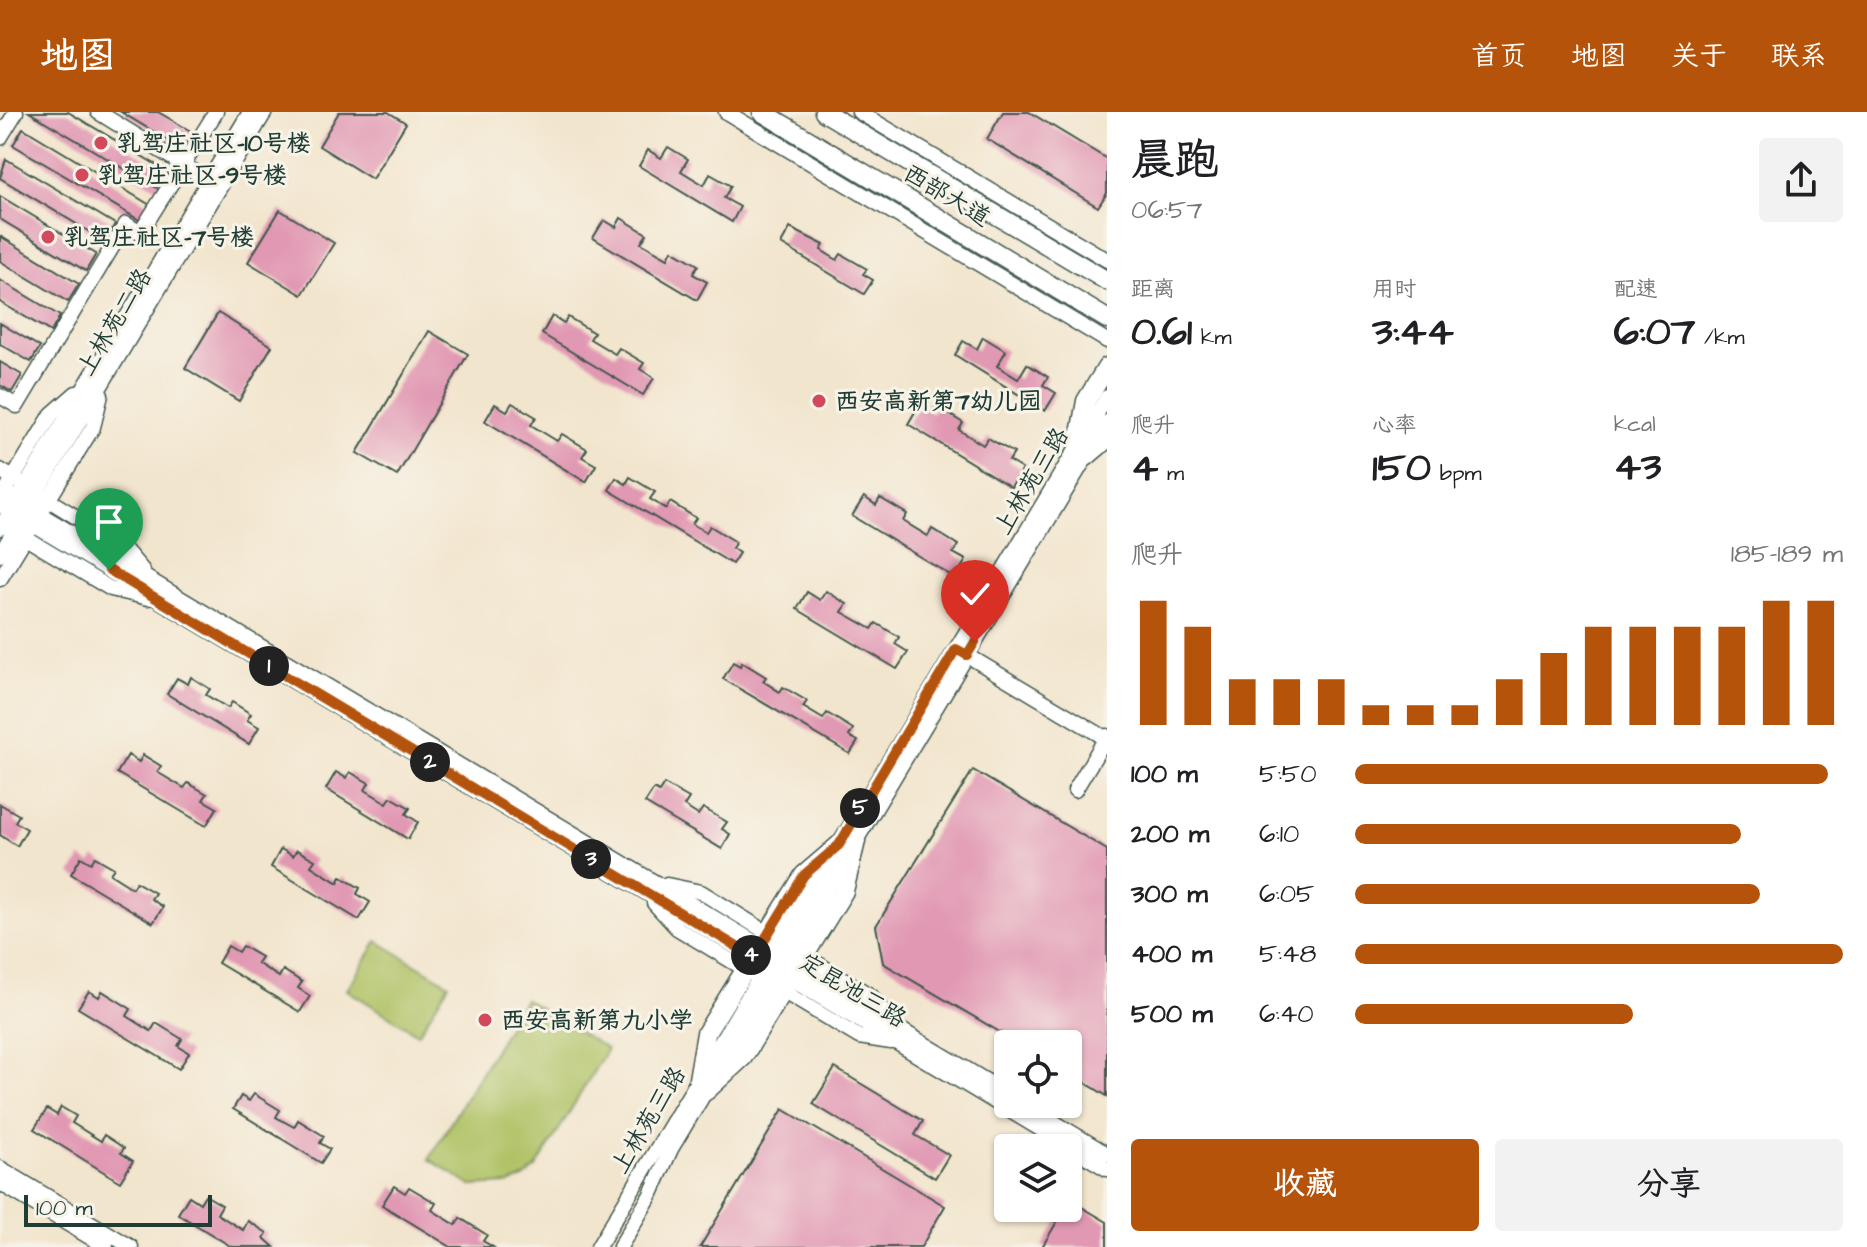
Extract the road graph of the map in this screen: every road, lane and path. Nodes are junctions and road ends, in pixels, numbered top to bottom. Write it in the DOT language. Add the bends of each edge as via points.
graph roads {
  1 [pos="16,112"];
  2 [pos="98,112"];
  3 [pos="216,112"];
  4 [pos="250,112"];
  5 [pos="265,112"];
  6 [pos="726,112"];
  7 [pos="762,112"];
  8 [pos="824,112"];
  9 [pos="859,112"];
  10 [pos="0,138"];
  11 [pos="183,164"];
  12 [pos="215,184"];
  13 [pos="1107,260"];
  14 [pos="1107,281"];
  15 [pos="1107,319"];
  16 [pos="1107,341"];
  17 [pos="1107,367"];
  18 [pos="0,396"];
  19 [pos="1107,397"];
  20 [pos="1107,422"];
  21 [pos="1107,439"];
  22 [pos="1082,451"];
  23 [pos="25,486"];
  24 [pos="13,514"];
  25 [pos="0,554"];
  26 [pos="0,579"];
  27 [pos="151,580"];
  28 [pos="962,652"];
  29 [pos="1107,738"];
  30 [pos="1075,790"];
  31 [pos="847,843"];
  32 [pos="648,886"];
  33 [pos="775,962"];
  34 [pos="899,1036"];
  35 [pos="702,1085"];
  36 [pos="994,1087"];
  37 [pos="1047,1118"];
  38 [pos="1107,1154"];
  39 [pos="0,1168"];
  40 [pos="1107,1169"];
  41 [pos="0,1183"];
  42 [pos="106,1247"];
  43 [pos="131,1247"];
  44 [pos="598,1247"];
  45 [pos="620,1247"];
  1 -- 10 [label="street"];
  2 -- 11 [label="street"];
  3 -- 11 [label="street"];
  4 -- 12 [label="street, 上林苑二路"];
  5 -- 12 [label="street, 上林苑二路"];
  6 -- 16 [label="street"];
  7 -- 15 [label="main road, 西部大道"];
  8 -- 14 [label="main road, 西部大道"];
  9 -- 13 [label="street"];
  11 -- 12 [label="street"];
  11 -- 18 [label="street" via="140,233 126,224 17,406"];
  12 -- 23 [label="street, 上林苑二路"];
  12 -- 23 [label="street, 上林苑二路" via="104,380"];
  17 -- 22 [label="main road" via="1086,401"];
  19 -- 22 [label="street, 上林苑三路"];
  20 -- 22 [label="street, 上林苑三路"];
  21 -- 22 [label="main road"];
  22 -- 28 [label="street, 上林苑三路"];
  23 -- 24 [label="street, 上林苑二路"];
  23 -- 24 [label="street"];
  23 -- 27 [label="street" via="120,544"];
  24 -- 25 [label="street, 上林苑二路"];
  24 -- 26 [label="street"];
  24 -- 27 [label="street, 定昆池三路"];
  24 -- 32 [label="street, 定昆池三路"];
  27 -- 32 [label="street, 定昆池三路"];
  28 -- 29 [label="street"];
  28 -- 31 [label="street, 上林苑三路"];
  29 -- 30 [label="street"];
  31 -- 33 [label="main road" via="804,875"];
  31 -- 33 [label="main road" via="844,891"];
  32 -- 33 [label="street, 定昆池三路"];
  32 -- 33 [label="street" via="701,892"];
  33 -- 34 [label="street, 定昆池三路"];
  33 -- 34 [label="street" via="859,1037"];
  33 -- 35 [label="main road" via="743,1057"];
  33 -- 35 [label="main road" via="706,1033"];
  34 -- 36 [label="street, 定昆池三路"];
  34 -- 40 [label="street, 定昆池三路"];
  35 -- 44 [label="street, 上林苑三路"];
  35 -- 45 [label="street, 上林苑三路"];
  37 -- 38 [label="street"];
  39 -- 43 [label="street"];
  41 -- 42 [label="street"];
}
